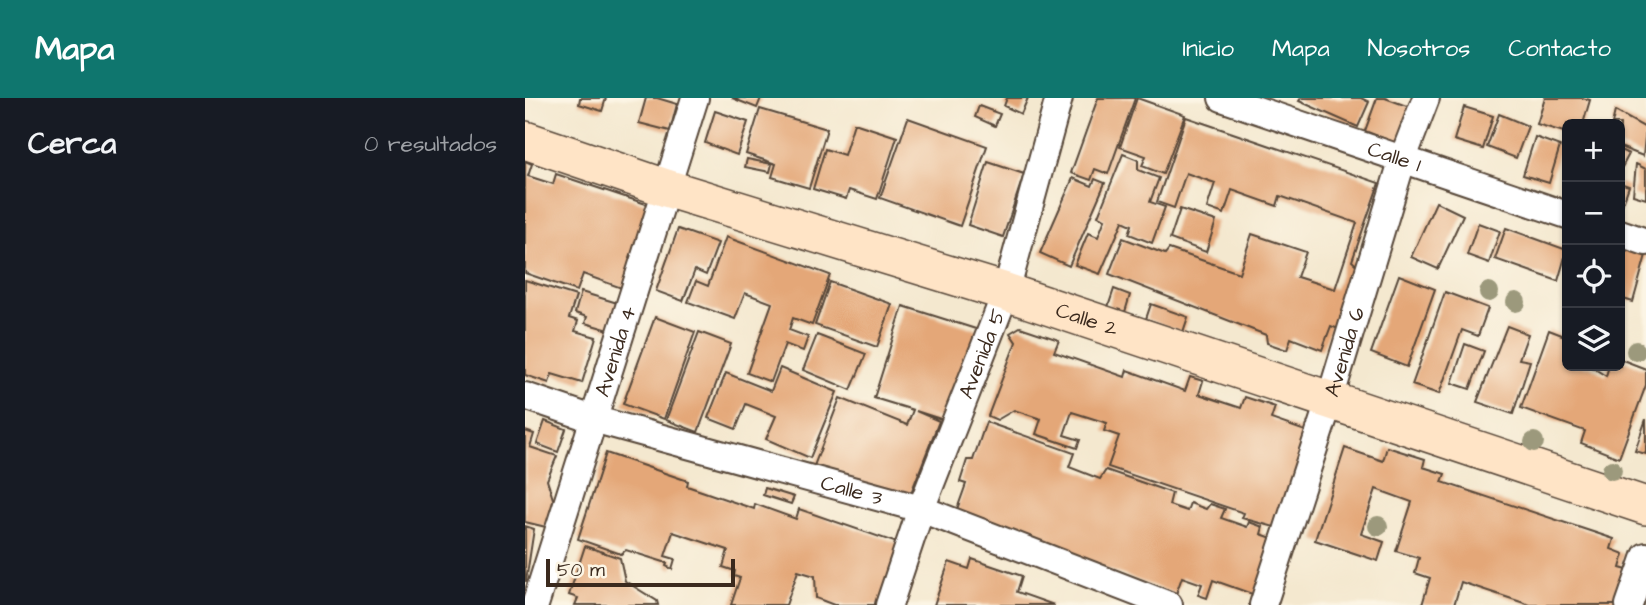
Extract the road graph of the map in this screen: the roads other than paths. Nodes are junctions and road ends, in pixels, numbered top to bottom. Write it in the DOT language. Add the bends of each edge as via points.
graph roads {
  1 [pos="695,98"];
  2 [pos="1059,98"];
  3 [pos="1222,98"];
  4 [pos="1426,98"];
  5 [pos="525,140"];
  6 [pos="1403,158"];
  7 [pos="666,188"];
  8 [pos="1562,213"];
  9 [pos="1625,235"];
  10 [pos="1646,242"];
  11 [pos="1006,292"];
  12 [pos="525,396"];
  13 [pos="1330,399"];
  14 [pos="593,419"];
  15 [pos="1646,506"];
  16 [pos="921,509"];
  17 [pos="1646,556"];
  18 [pos="535,605"];
  19 [pos="889,605"];
  20 [pos="1169,605"];
  21 [pos="1263,605"];
  22 [pos="1629,605"];
  1 -- 7 [label="street, Avenida 4"];
  2 -- 11 [label="street, Avenida 5"];
  3 -- 6 [label="street, Calle 1"];
  4 -- 6 [label="street, Avenida 6"];
  5 -- 7 [label="main road, Calle 2"];
  6 -- 8 [label="street, Calle 1"];
  6 -- 13 [label="street, Avenida 6"];
  7 -- 11 [label="main road, Calle 2"];
  7 -- 14 [label="street, Avenida 4"];
  9 -- 10 [label="street"];
  11 -- 13 [label="main road, Calle 2"];
  11 -- 16 [label="street, Avenida 5"];
  12 -- 14 [label="street, Calle 3"];
  13 -- 15 [label="main road, Calle 2"];
  13 -- 21 [label="street, Avenida 6"];
  14 -- 16 [label="street, Calle 3"];
  14 -- 18 [label="street, Avenida 4"];
  16 -- 19 [label="street, Avenida 5"];
  16 -- 20 [label="street, Calle 3"];
  17 -- 22 [label="street"];
}
